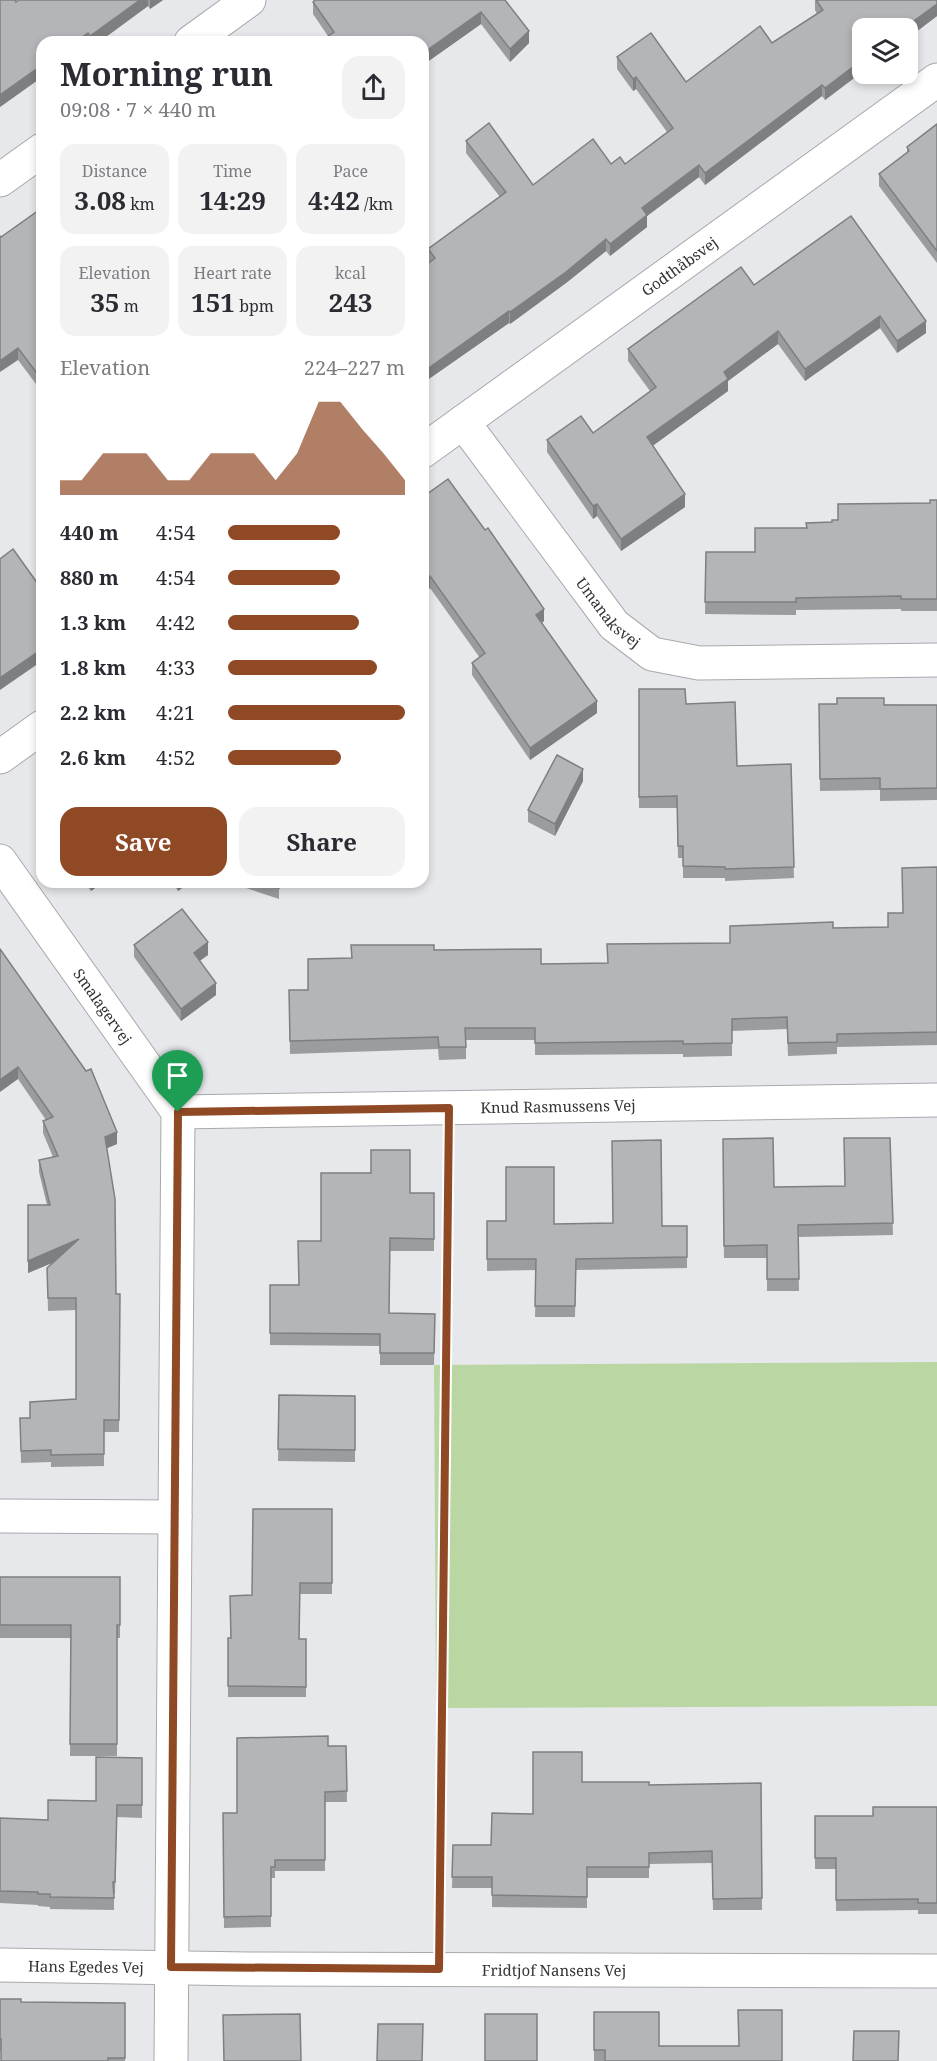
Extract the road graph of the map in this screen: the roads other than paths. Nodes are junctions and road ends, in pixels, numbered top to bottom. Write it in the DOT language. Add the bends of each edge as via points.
graph roads {
  1 [pos="249,0"];
  2 [pos="199,36"];
  3 [pos="937,80"];
  4 [pos="36,154"];
  5 [pos="0,180"];
  6 [pos="463,422"];
  7 [pos="429,447"];
  8 [pos="937,660"];
  9 [pos="36,731"];
  10 [pos="0,757"];
  11 [pos="0,861"];
  12 [pos="937,1100"];
  13 [pos="178,1112"];
  14 [pos="0,1516"];
  15 [pos="175,1517"];
  16 [pos="0,1965"];
  17 [pos="171,1967"];
  18 [pos="937,1971"];
  19 [pos="171,2061"];
  1 -- 2 [label="street"];
  3 -- 6 [label="street, Godthåbsvej"];
  4 -- 5 [label="street"];
  6 -- 7 [label="street, Godthåbsvej"];
  6 -- 8 [label="street, Umanaksvej" via="614,625 652,654 699,663"];
  9 -- 10 [label="street"];
  11 -- 13 [label="street, Smalagervej"];
  12 -- 13 [label="street, Knud Rasmussens Vej"];
  13 -- 15 [label="street"];
  14 -- 15 [label="street"];
  15 -- 17 [label="street"];
  16 -- 17 [label="street, Hans Egedes Vej"];
  17 -- 18 [label="street, Fridtjof Nansens Vej"];
  17 -- 19 [label="street"];
}
